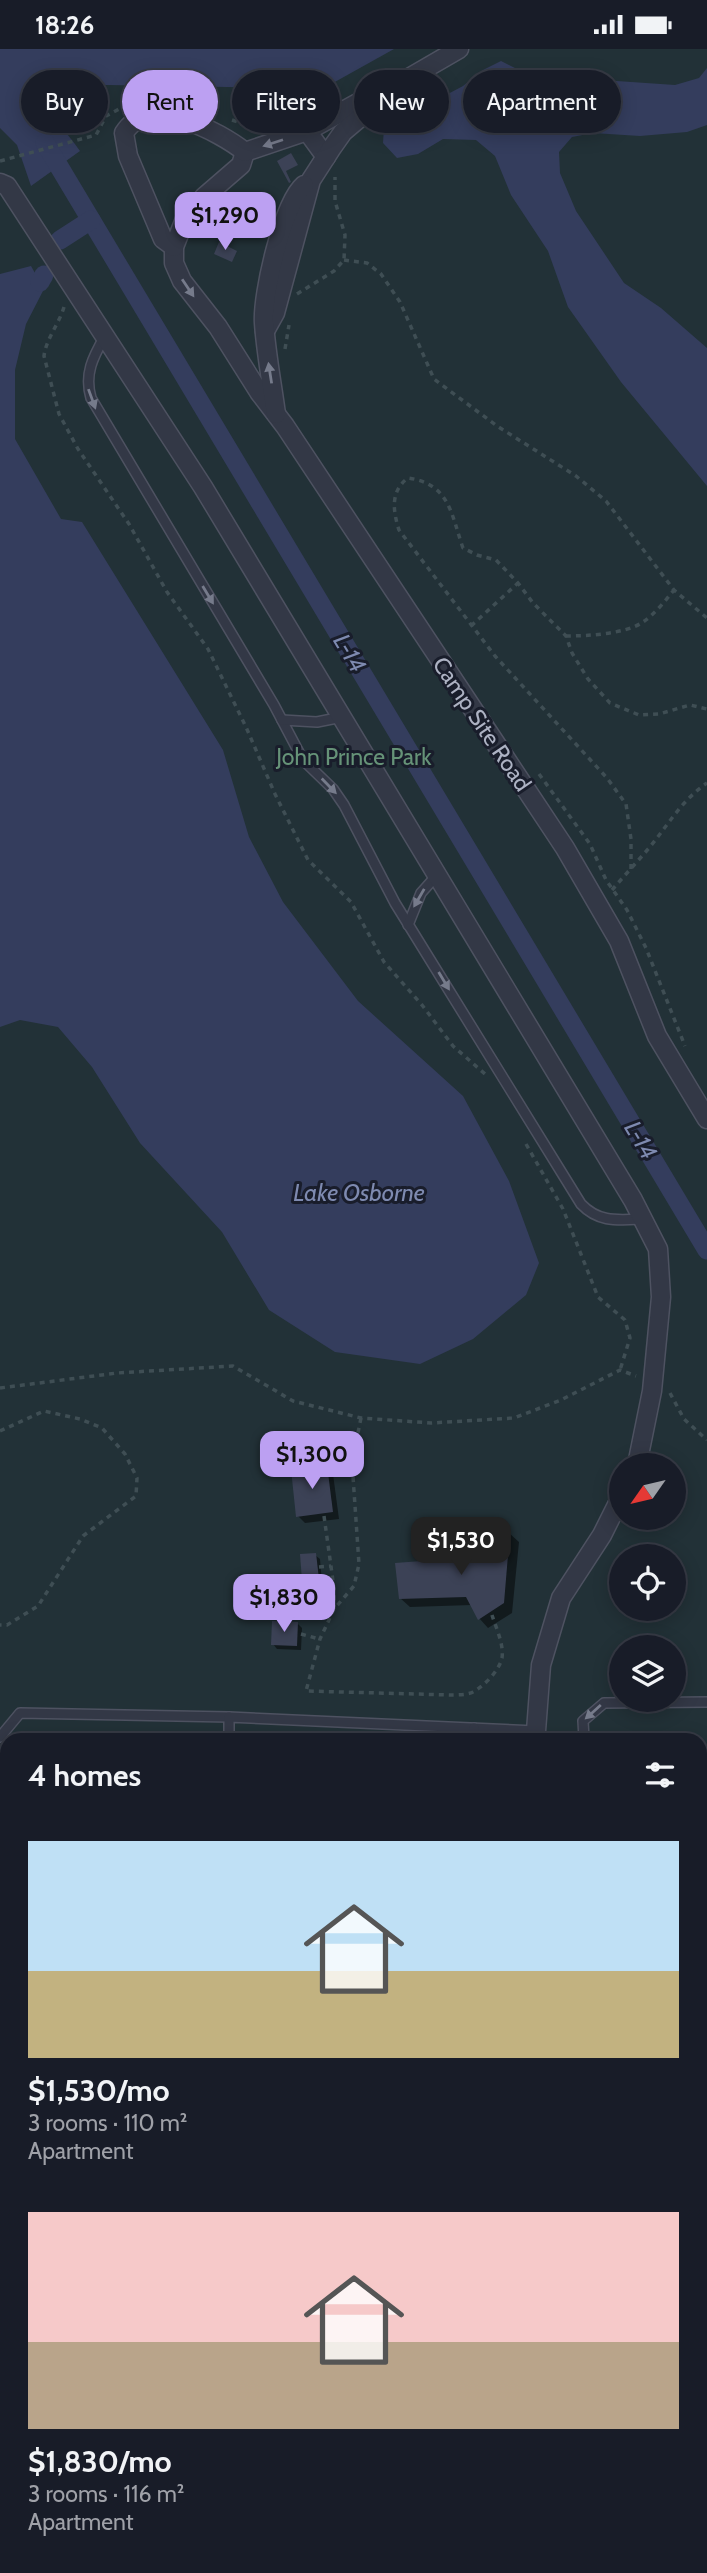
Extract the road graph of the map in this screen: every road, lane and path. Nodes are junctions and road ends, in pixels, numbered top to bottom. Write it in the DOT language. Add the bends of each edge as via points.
graph roads {
  1 [pos="459,49"];
  2 [pos="423,70"];
  3 [pos="122,109"];
  4 [pos="222,116"];
  5 [pos="232,119"];
  6 [pos="354,123"];
  7 [pos="301,133"];
  8 [pos="309,133"];
  9 [pos="245,152"];
  10 [pos="328,153"];
  11 [pos="1,162"];
  12 [pos="0,183"];
  13 [pos="174,247"];
  14 [pos="344,260"];
  15 [pos="63,295"];
  16 [pos="297,295"];
  17 [pos="290,320"];
  18 [pos="218,327"];
  19 [pos="105,335"];
  20 [pos="266,338"];
  21 [pos="284,357"];
  22 [pos="276,414"];
  23 [pos="518,583"];
  24 [pos="674,590"];
  25 [pos="707,618"];
  26 [pos="471,626"];
  27 [pos="566,636"];
  28 [pos="707,709"];
  29 [pos="341,717"];
  30 [pos="282,720"];
  31 [pos="537,771"];
  32 [pos="707,783"];
  33 [pos="631,869"];
  34 [pos="437,875"];
  35 [pos="612,890"];
  36 [pos="408,925"];
  37 [pos="686,1047"];
  38 [pos="489,1078"];
  39 [pos="707,1119"];
  40 [pos="523,1138"];
  41 [pos="643,1219"];
  42 [pos="620,1370"];
  43 [pos="652,1383"];
  44 [pos="0,1388"];
  45 [pos="361,1418"];
  46 [pos="0,1431"];
  47 [pos="707,1440"];
  48 [pos="639,1453"];
  49 [pos="324,1516"];
  50 [pos="609,1521"];
  51 [pos="331,1566"];
  52 [pos="319,1567"];
  53 [pos="334,1609"];
  54 [pos="492,1615"];
  55 [pos="0,1625"];
  56 [pos="301,1635"];
  57 [pos="320,1639"];
  58 [pos="707,1702"];
  59 [pos="229,1717"];
  60 [pos="474,1728"];
  61 [pos="3,1733"];
  62 [pos="229,1733"];
  63 [pos="474,1733"];
  64 [pos="510,1733"];
  65 [pos="538,1733"];
  66 [pos="584,1733"];
  1 -- 2 [label="street, Camp Site Road"];
  3 -- 11 [label="path" via="106,116 96,135"];
  4 -- 5 [label="path"];
  6 -- 10 [label="street, Camp Site Road"];
  7 -- 9 [label="street, one-way"];
  8 -- 10 [label="street"];
  9 -- 13 [label="street" via="241,165 185,219"];
  9 -- 13 [label="street" via="223,135 189,120 154,117 128,126 124,145 138,184 163,239"];
  10 -- 14 [label="path" via="336,156 335,201 345,235"];
  10 -- 20 [label="street, Camp Site Road" via="288,209 265,305"];
  12 -- 19 [label="street"];
  13 -- 18 [label="street, one-way" via="174,263 183,281"];
  14 -- 16 [label="path"];
  14 -- 24 [label="path" via="366,263 381,274 400,302 434,379 606,501"];
  15 -- 38 [label="path" via="64,307 44,356 59,414 78,449 208,649 308,860 351,902 384,962 453,1046"];
  17 -- 21 [label="path"];
  18 -- 20 [label="street" via="224,327 243,350"];
  18 -- 22 [label="street"];
  19 -- 29 [label="street"];
  19 -- 30 [label="lane, one-way" via="89,368 90,398"];
  22 -- 20 [label="street, Camp Site Road, one-way"];
  22 -- 39 [label="street, Camp Site Road" via="565,848 619,941 657,1036"];
  23 -- 26 [label="path"];
  23 -- 26 [label="path" via="496,560 463,548 450,505 437,490 422,480 408,478 399,484 393,509 398,530"];
  23 -- 27 [label="path"];
  24 -- 25 [label="path"];
  24 -- 27 [label="path" via="631,628"];
  26 -- 33 [label="path" via="626,804"];
  27 -- 28 [label="path" via="588,679 610,703 639,715 690,705"];
  29 -- 30 [label="lane" via="317,722"];
  29 -- 34 [label="street"];
  30 -- 36 [label="lane, one-way" via="303,760 344,805"];
  31 -- 35 [label="path" via="590,844"];
  32 -- 33 [label="path" via="678,810"];
  33 -- 35 [label="path"];
  34 -- 36 [label="lane, one-way" via="421,893"];
  34 -- 41 [label="street"];
  35 -- 37 [label="path" via="646,948"];
  36 -- 41 [label="lane, one-way" via="581,1204 606,1220"];
  40 -- 42 [label="path" via="563,1209 598,1297 625,1320 630,1338"];
  41 -- 43 [label="street" via="658,1249 661,1285"];
  42 -- 43 [label="path"];
  42 -- 45 [label="path" via="514,1418 431,1423"];
  43 -- 47 [label="path" via="667,1388 684,1419"];
  43 -- 48 [label="street"];
  44 -- 45 [label="path" via="117,1373 233,1366 293,1401"];
  45 -- 53 [label="path" via="352,1462 359,1564 354,1586"];
  46 -- 55 [label="path" via="44,1411 80,1419 102,1428 125,1454 137,1478 136,1496 83,1536 38,1606"];
  49 -- 51 [label="path"];
  50 -- 65 [label="street" via="561,1598 541,1665"];
  51 -- 52 [label="path"];
  51 -- 53 [label="path"];
  53 -- 57 [label="path"];
  54 -- 57 [label="path" via="502,1658 472,1693 306,1691"];
  56 -- 57 [label="path"];
  58 -- 66 [label="lane, one-way" via="604,1703 583,1721"];
  59 -- 60 [label="lane"];
  59 -- 61 [label="lane" via="19,1713"];
  59 -- 62 [label="lane"];
  60 -- 63 [label="lane"];
  60 -- 64 [label="lane"];
}
